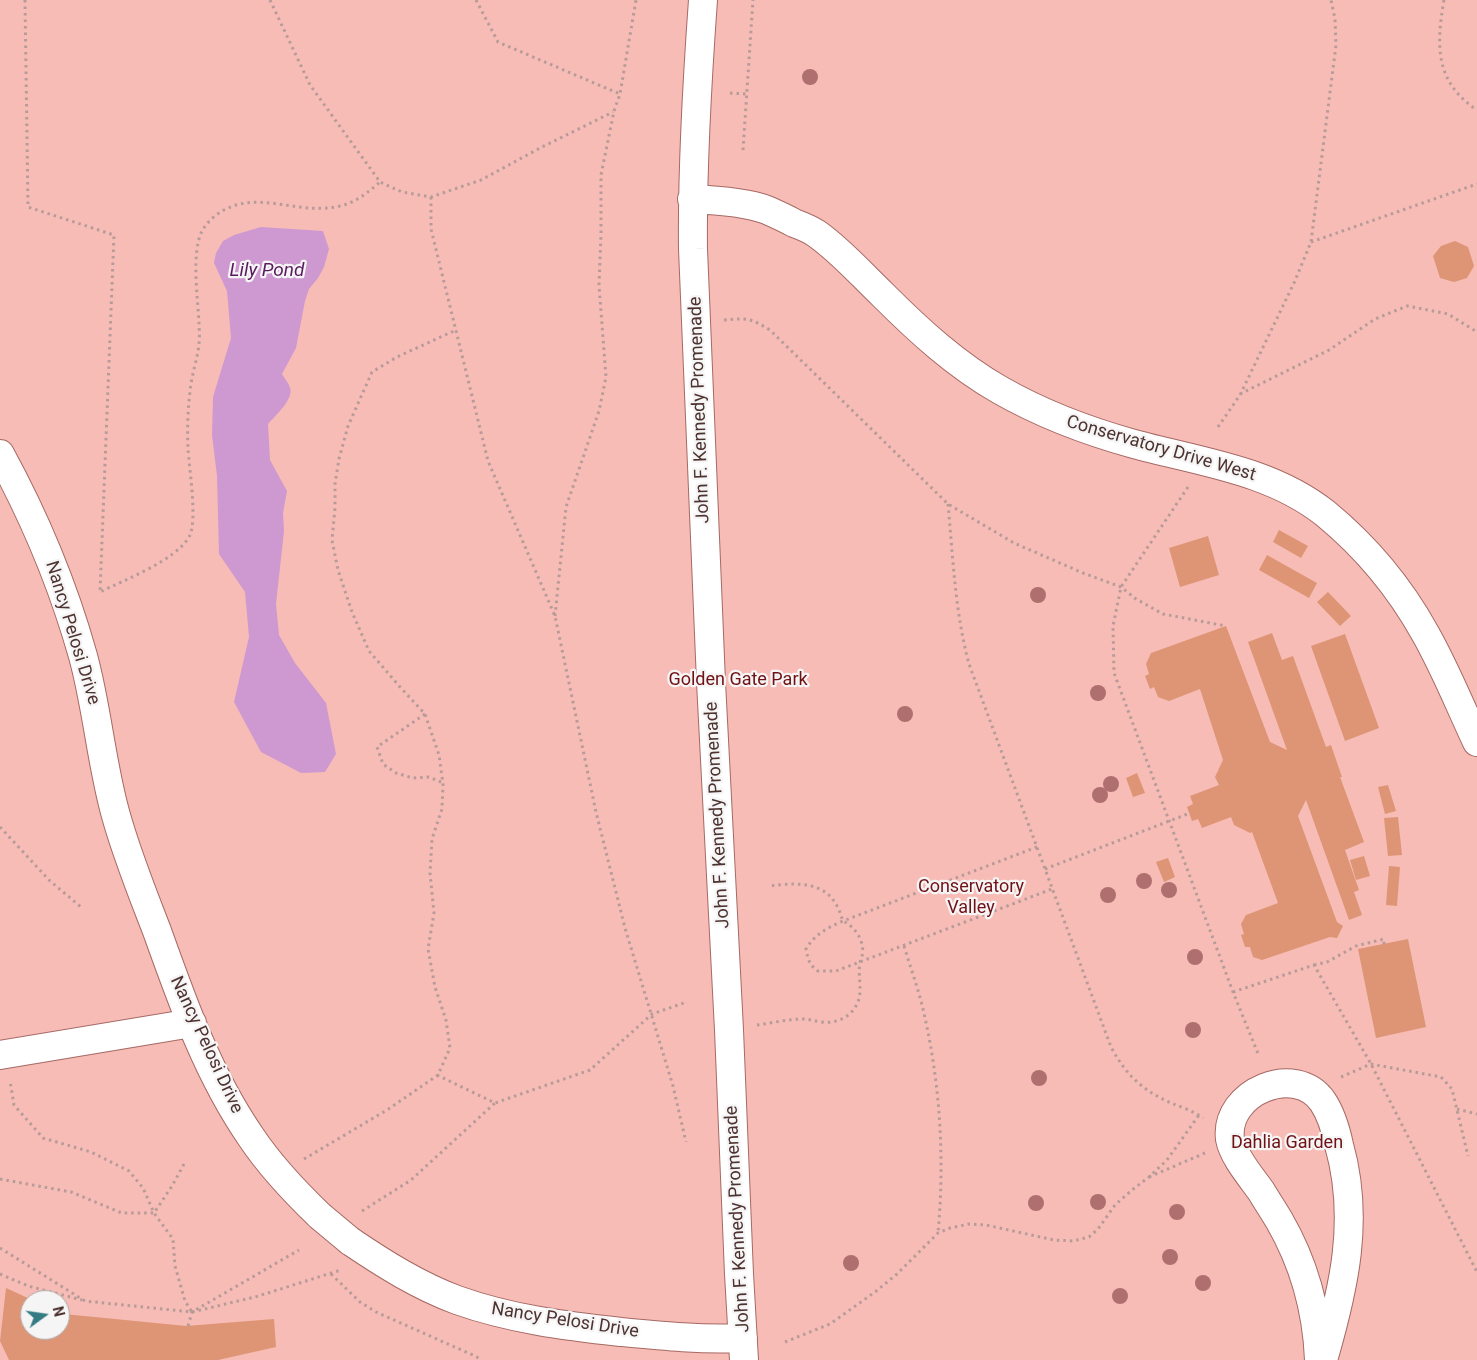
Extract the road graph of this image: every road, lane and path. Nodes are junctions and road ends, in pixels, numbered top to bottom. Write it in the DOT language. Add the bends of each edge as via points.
graph roads {
  1 [pos="25,0"];
  2 [pos="270,0"];
  3 [pos="476,0"];
  4 [pos="636,0"];
  5 [pos="703,0"];
  6 [pos="753,0"];
  7 [pos="1331,0"];
  8 [pos="1444,0"];
  9 [pos="730,93"];
  10 [pos="620,94"];
  11 [pos="747,94"];
  12 [pos="1477,110"];
  13 [pos="614,112"];
  14 [pos="744,150"];
  15 [pos="380,182"];
  16 [pos="1477,184"];
  17 [pos="431,197"];
  18 [pos="692,199"];
  19 [pos="1311,242"];
  20 [pos="696,322"];
  21 [pos="456,330"];
  22 [pos="1477,332"];
  23 [pos="1240,395"];
  24 [pos="1218,428"];
  25 [pos="0,454"];
  26 [pos="1190,484"];
  27 [pos="948,504"];
  28 [pos="1121,588"];
  29 [pos="555,616"];
  30 [pos="1226,626"];
  31 [pos="425,714"];
  32 [pos="1477,742"];
  33 [pos="443,784"];
  34 [pos="1190,813"];
  35 [pos="1169,820"];
  36 [pos="0,827"];
  37 [pos="1037,847"];
  38 [pos="1045,869"];
  39 [pos="769,886"];
  40 [pos="1052,889"];
  41 [pos="81,907"];
  42 [pos="843,921"];
  43 [pos="1384,944"];
  44 [pos="904,946"];
  45 [pos="858,964"];
  46 [pos="1314,965"];
  47 [pos="1233,992"];
  48 [pos="684,1003"];
  49 [pos="652,1014"];
  50 [pos="192,1023"];
  51 [pos="730,1030"];
  52 [pos="3,1054"];
  53 [pos="1259,1056"];
  54 [pos="1371,1064"];
  55 [pos="437,1076"];
  56 [pos="1341,1077"];
  57 [pos="495,1104"];
  58 [pos="1457,1110"];
  59 [pos="1477,1114"];
  60 [pos="1199,1115"];
  61 [pos="1230,1140"];
  62 [pos="686,1142"];
  63 [pos="1468,1156"];
  64 [pos="184,1164"];
  65 [pos="278,1174"];
  66 [pos="1150,1177"];
  67 [pos="0,1180"];
  68 [pos="362,1211"];
  69 [pos="154,1213"];
  70 [pos="938,1233"];
  71 [pos="0,1248"];
  72 [pos="298,1250"];
  73 [pos="336,1272"];
  74 [pos="1477,1272"];
  75 [pos="0,1274"];
  76 [pos="331,1274"];
  77 [pos="85,1301"];
  78 [pos="192,1312"];
  79 [pos="188,1326"];
  80 [pos="785,1342"];
  81 [pos="744,1349"];
  82 [pos="482,1360"];
  83 [pos="1321,1360"];
  1 -- 15 [label="path" via="28,207 114,235 100,592 164,561 190,536 193,517 187,418 200,342 196,262 202,230 215,215 240,203 263,202 311,209 336,207 361,198"];
  2 -- 15 [label="path" via="310,85"];
  3 -- 10 [label="path" via="498,42"];
  4 -- 10 [label="path"];
  5 -- 18 [label="street, John F. Kennedy Promenade"];
  6 -- 11 [label="path"];
  7 -- 19 [label="path" via="1336,19 1336,45"];
  8 -- 12 [label="path" via="1440,58 1452,87"];
  9 -- 11 [label="path"];
  10 -- 13 [label="path"];
  11 -- 14 [label="path"];
  13 -- 17 [label="path" via="481,180"];
  13 -- 29 [label="path" via="601,176 599,286 606,377 599,411 566,507"];
  15 -- 17 [label="path" via="402,192"];
  16 -- 19 [label="path"];
  17 -- 21 [label="path" via="431,229"];
  18 -- 20 [label="street, John F. Kennedy Promenade"];
  18 -- 32 [label="street, Conservatory Drive West" via="765,209 815,232 960,364 1032,408 1097,434 1262,477 1324,513 1352,537 1403,597 1446,674"];
  19 -- 23 [label="path"];
  20 -- 27 [label="path" via="746,318 770,330"];
  20 -- 51 [label="street, John F. Kennedy Promenade"];
  21 -- 29 [label="path" via="488,461"];
  21 -- 31 [label="path" via="372,372 348,426 335,484 332,540 352,612 369,651"];
  22 -- 23 [label="path" via="1448,314 1406,306 1375,318 1329,350"];
  23 -- 24 [label="path"];
  25 -- 50 [label="street, Nancy Pelosi Drive" via="52,563 68,609 83,657 115,812"];
  26 -- 28 [label="path"];
  27 -- 28 [label="path" via="1014,543"];
  27 -- 37 [label="path" via="963,644"];
  28 -- 30 [label="path" via="1163,614"];
  28 -- 35 [label="path" via="1112,626 1114,673"];
  29 -- 49 [label="path" via="596,812 625,928"];
  31 -- 33 [label="path" via="439,755"];
  31 -- 33 [label="path" via="377,747 383,764 396,773 414,778 429,777"];
  33 -- 55 [label="path" via="442,809 432,839 430,873 434,913 428,949 450,1048"];
  34 -- 35 [label="path"];
  35 -- 38 [label="path"];
  35 -- 47 [label="path"];
  36 -- 41 [label="path" via="50,881"];
  37 -- 38 [label="path"];
  37 -- 42 [label="path"];
  38 -- 40 [label="path"];
  39 -- 42 [label="path" via="814,886 832,897"];
  40 -- 44 [label="path"];
  40 -- 60 [label="path" via="1120,1063 1143,1087"];
  42 -- 45 [label="path" via="854,928 861,940 862,953"];
  42 -- 45 [label="path" via="815,936 806,949 807,958 818,971 836,971"];
  43 -- 46 [label="path" via="1384,939 1356,946 1327,962"];
  44 -- 45 [label="path"];
  44 -- 70 [label="path" via="922,1006 935,1081 942,1196"];
  45 -- 51 [label="path" via="860,992 857,1004 844,1018 833,1022 803,1019"];
  46 -- 47 [label="path"];
  46 -- 54 [label="path"];
  47 -- 53 [label="path"];
  48 -- 49 [label="path"];
  49 -- 57 [label="path" via="590,1070"];
  49 -- 62 [label="path"];
  50 -- 52 [label="street"];
  50 -- 65 [label="street, Nancy Pelosi Drive" via="233,1108"];
  51 -- 81 [label="street, John F. Kennedy Promenade"];
  52 -- 69 [label="path" via="14,1105 43,1138 91,1152 129,1171 143,1188"];
  54 -- 56 [label="path"];
  54 -- 58 [label="path" via="1440,1077 1452,1089"];
  54 -- 74 [label="path"];
  55 -- 57 [label="path"];
  55 -- 65 [label="path" via="387,1110"];
  57 -- 68 [label="path" via="411,1180"];
  58 -- 59 [label="path"];
  58 -- 63 [label="path"];
  60 -- 61 [label="path"];
  60 -- 66 [label="path" via="1168,1160"];
  61 -- 66 [label="path"];
  61 -- 83 [label="street" via="1279,1221 1303,1269"];
  61 -- 83 [label="street" via="1238,1108 1249,1096 1279,1084 1296,1084 1311,1090 1323,1102 1331,1118 1344,1162 1350,1218 1342,1282"];
  64 -- 69 [label="path"];
  65 -- 81 [label="street, Nancy Pelosi Drive, bridge" via="350,1242 420,1284 456,1299 491,1311 564,1324 698,1339"];
  66 -- 70 [label="path" via="1115,1205 1098,1229 1088,1237 1073,1241 986,1225 969,1224"];
  67 -- 69 [label="path" via="71,1192 122,1213"];
  69 -- 78 [label="path" via="173,1239 175,1266"];
  70 -- 80 [label="path" via="897,1274 830,1324"];
  71 -- 77 [label="path"];
  72 -- 78 [label="path"];
  73 -- 76 [label="path"];
  75 -- 77 [label="path" via="28,1286"];
  76 -- 78 [label="path"];
  76 -- 82 [label="path" via="360,1302 376,1312"];
  77 -- 78 [label="path"];
  78 -- 79 [label="path"];
}
